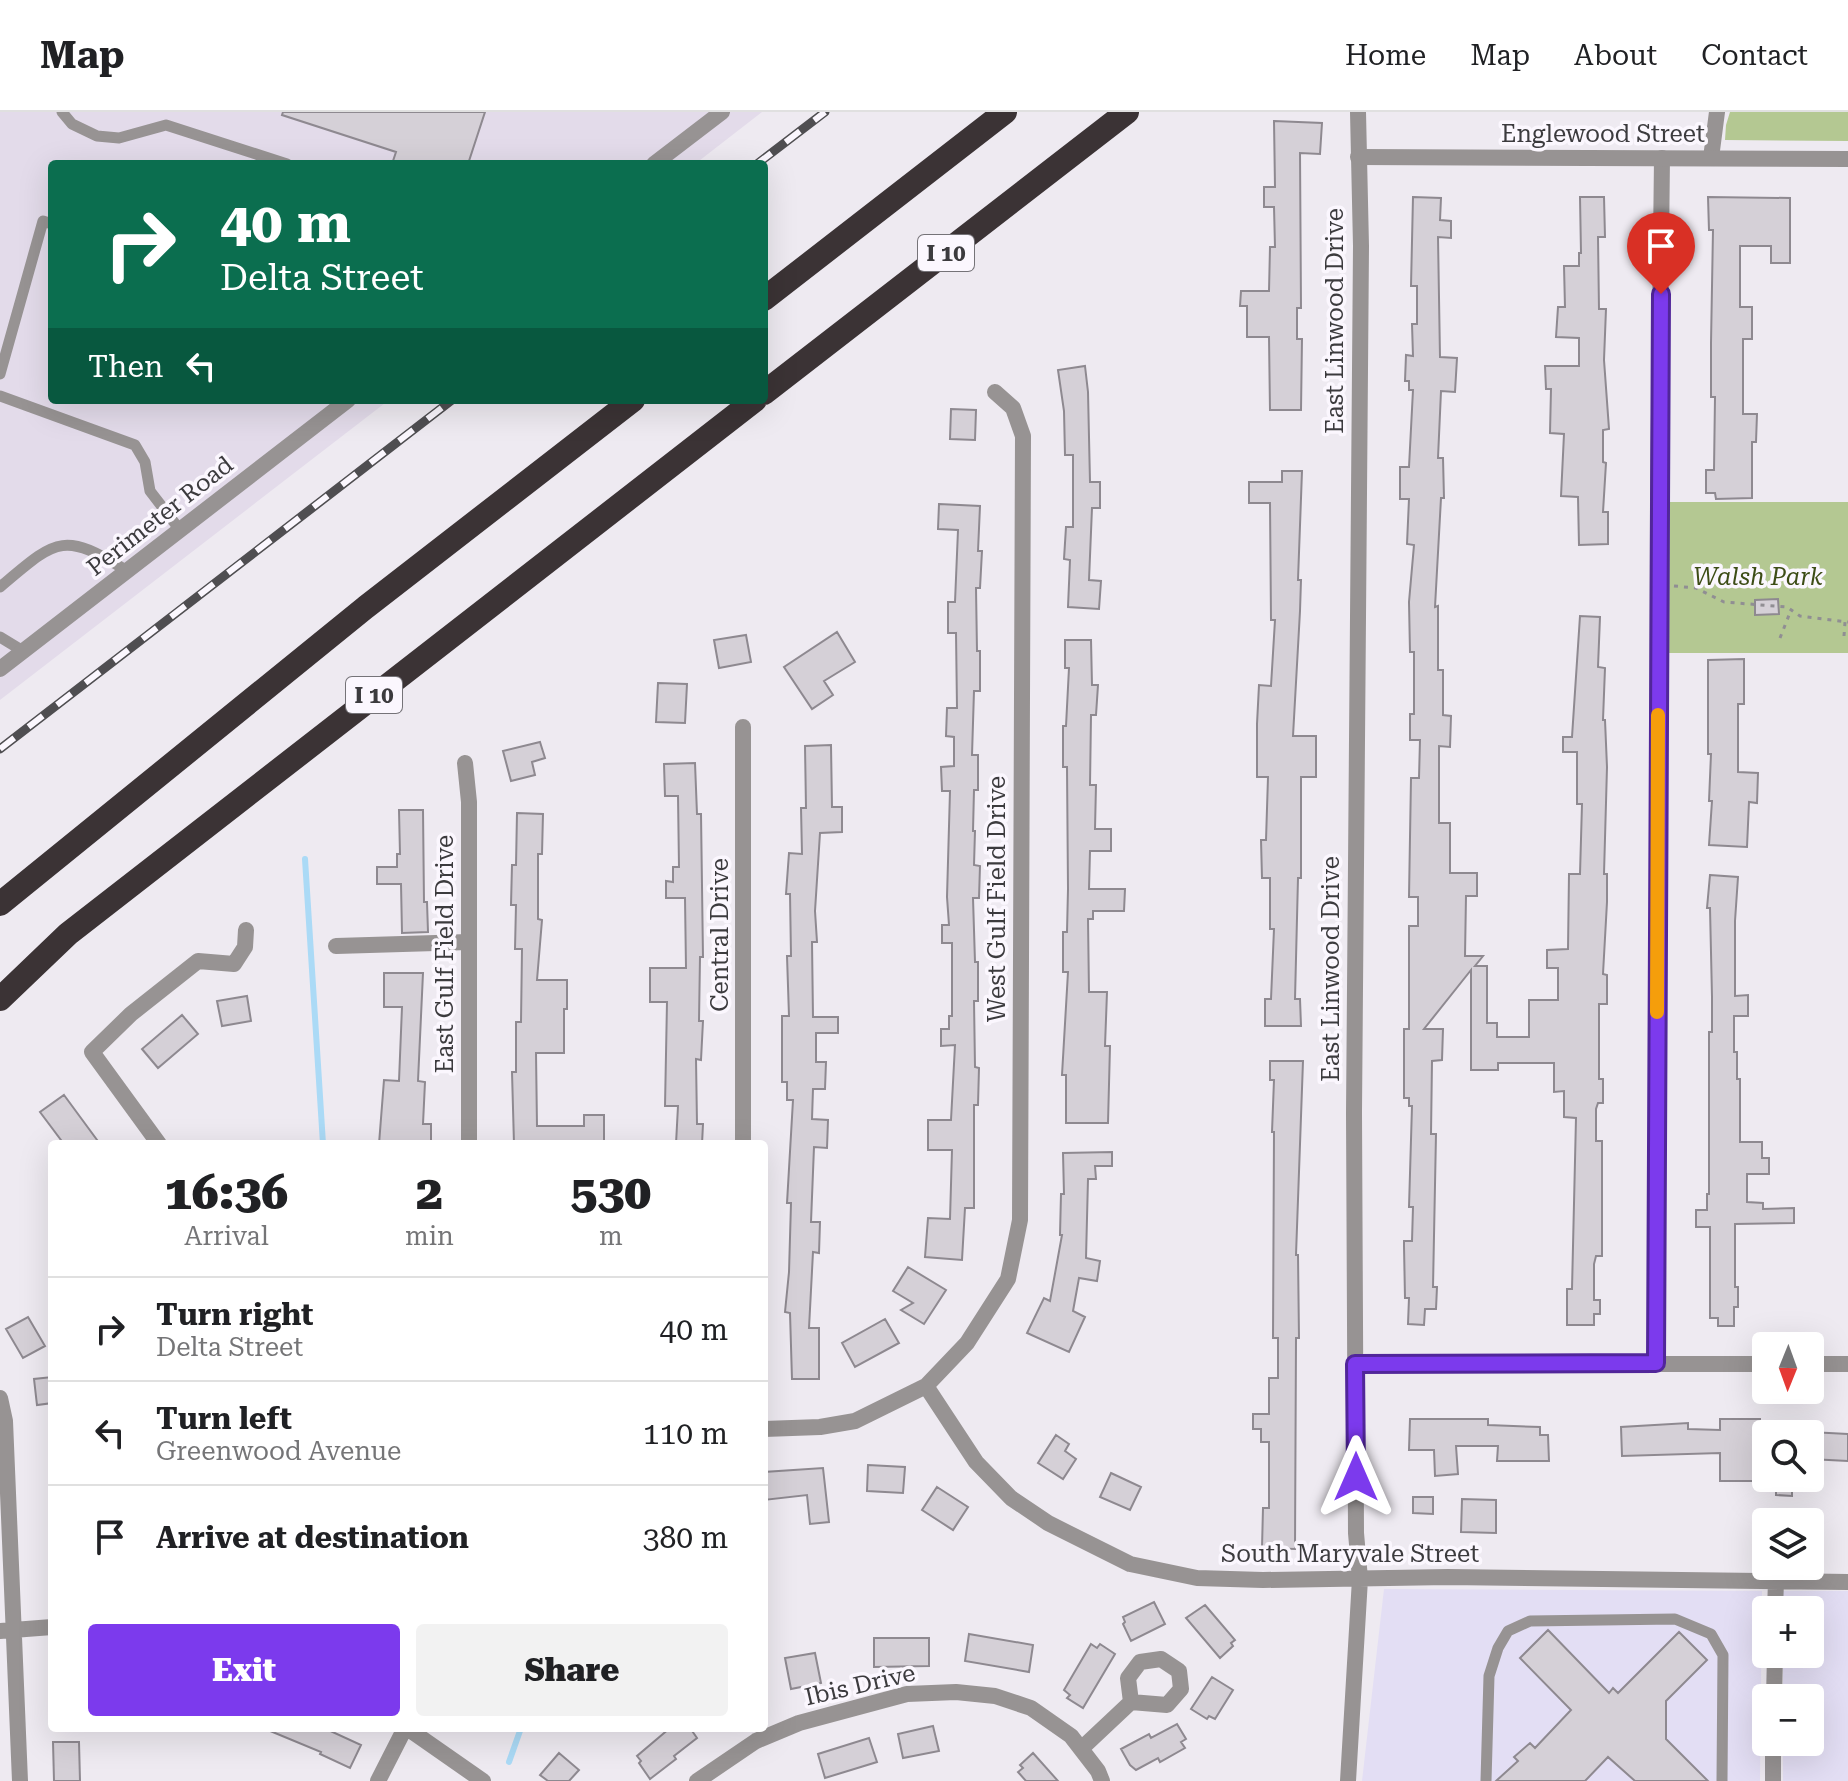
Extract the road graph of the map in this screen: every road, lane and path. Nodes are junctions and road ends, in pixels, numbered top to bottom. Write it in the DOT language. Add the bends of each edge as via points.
graph roads {
  1 [pos="62,112"];
  2 [pos="722,112"];
  3 [pos="1005,112"];
  4 [pos="1127,112"];
  5 [pos="1358,112"];
  6 [pos="1717,112"];
  7 [pos="1358,157"];
  8 [pos="1662,158"];
  9 [pos="1711,158"];
  10 [pos="1848,159"];
  11 [pos="275,160"];
  12 [pos="659,160"];
  13 [pos="48,223"];
  14 [pos="768,296"];
  15 [pos="0,374"];
  16 [pos="768,390"];
  17 [pos="995,392"];
  18 [pos="0,396"];
  19 [pos="343,404"];
  20 [pos="628,404"];
  21 [pos="750,404"];
  22 [pos="180,530"];
  23 [pos="127,571"];
  24 [pos="0,587"];
  25 [pos="1658,587"];
  26 [pos="1791,610"];
  27 [pos="1846,622"];
  28 [pos="1844,636"];
  29 [pos="0,637"];
  30 [pos="1780,638"];
  31 [pos="23,651"];
  32 [pos="0,669"];
  33 [pos="743,727"];
  34 [pos="465,763"];
  35 [pos="0,904"];
  36 [pos="246,930"];
  37 [pos="469,942"];
  38 [pos="336,946"];
  39 [pos="0,999"];
  40 [pos="156,1140"];
  41 [pos="469,1140"];
  42 [pos="743,1140"];
  43 [pos="1656,1363"];
  44 [pos="1355,1364"];
  45 [pos="1752,1364"];
  46 [pos="1824,1364"];
  47 [pos="1848,1364"];
  48 [pos="926,1386"];
  49 [pos="0,1398"];
  50 [pos="768,1429"];
  51 [pos="1360,1579"];
  52 [pos="1776,1581"];
  53 [pos="1848,1582"];
  54 [pos="1775,1596"];
  55 [pos="48,1627"];
  56 [pos="7,1630"];
  57 [pos="1131,1702"];
  58 [pos="404,1732"];
  59 [pos="412,1732"];
  60 [pos="1081,1749"];
  61 [pos="1773,1756"];
  62 [pos="20,1781"];
  63 [pos="378,1781"];
  64 [pos="483,1781"];
  65 [pos="697,1781"];
  66 [pos="1102,1781"];
  67 [pos="1348,1781"];
  68 [pos="1486,1781"];
  69 [pos="1722,1781"];
  70 [pos="1773,1781"];
  1 -- 11 [label="lane" via="72,124 97,136 119,138 166,125"];
  2 -- 12 [label="street"];
  3 -- 14 [label="highway"];
  4 -- 16 [label="highway, I 10"];
  5 -- 7 [label="street, East Linwood Drive"];
  6 -- 9 [label="street"];
  7 -- 8 [label="street, Englewood Street"];
  7 -- 44 [label="street, East Linwood Drive"];
  8 -- 9 [label="street, Englewood Street"];
  8 -- 25 [label="street"];
  9 -- 10 [label="street, Englewood Street"];
  13 -- 15 [label="lane" via="43,221"];
  17 -- 48 [label="street, West Gulf Field Drive" via="1013,408 1023,436 1020,1220 1008,1279 967,1343"];
  18 -- 22 [label="lane" via="135,445 145,462 150,491"];
  19 -- 22 [label="street, Perimeter Road"];
  20 -- 35 [label="highway" via="366,607"];
  21 -- 39 [label="highway, I 10" via="68,934"];
  22 -- 23 [label="street, Perimeter Road"];
  23 -- 24 [label="lane" via="94,550 71,544 41,553"];
  23 -- 31 [label="street, Perimeter Road"];
  25 -- 26 [label="path" via="1696,588 1724,602"];
  25 -- 43 [label="street"];
  26 -- 27 [label="path"];
  26 -- 30 [label="path"];
  27 -- 28 [label="path"];
  29 -- 31 [label="lane"];
  31 -- 32 [label="street, Perimeter Road"];
  33 -- 42 [label="street, Central Drive"];
  34 -- 37 [label="street, East Gulf Field Drive"];
  36 -- 40 [label="street" via="245,947 234,964 198,961 92,1052"];
  37 -- 38 [label="street"];
  37 -- 41 [label="street, East Gulf Field Drive"];
  43 -- 44 [label="street"];
  43 -- 45 [label="street"];
  44 -- 51 [label="street, East Linwood Drive"];
  46 -- 47 [label="street"];
  48 -- 50 [label="street" via="855,1421"];
  48 -- 51 [label="street, South Maryvale Street" via="976,1462 1011,1498 1130,1564 1197,1578"];
  49 -- 56 [label="street" via="5,1421"];
  51 -- 52 [label="street, South Maryvale Street"];
  51 -- 67 [label="street, East Linwood Drive"];
  52 -- 53 [label="street, South Maryvale Street"];
  52 -- 54 [label="street"];
  55 -- 56 [label="street"];
  56 -- 62 [label="street"];
  57 -- 60 [label="street"];
  58 -- 63 [label="street"];
  59 -- 64 [label="street"];
  60 -- 65 [label="street, Ibis Drive" via="1031,1708 1007,1700 956,1692 907,1694 799,1723 756,1741"];
  60 -- 66 [label="street, Ibis Drive"];
  61 -- 70 [label="street"];
  68 -- 69 [label="lane" via="1489,1676 1508,1631 1530,1621 1675,1619 1711,1634 1723,1655"];
}
